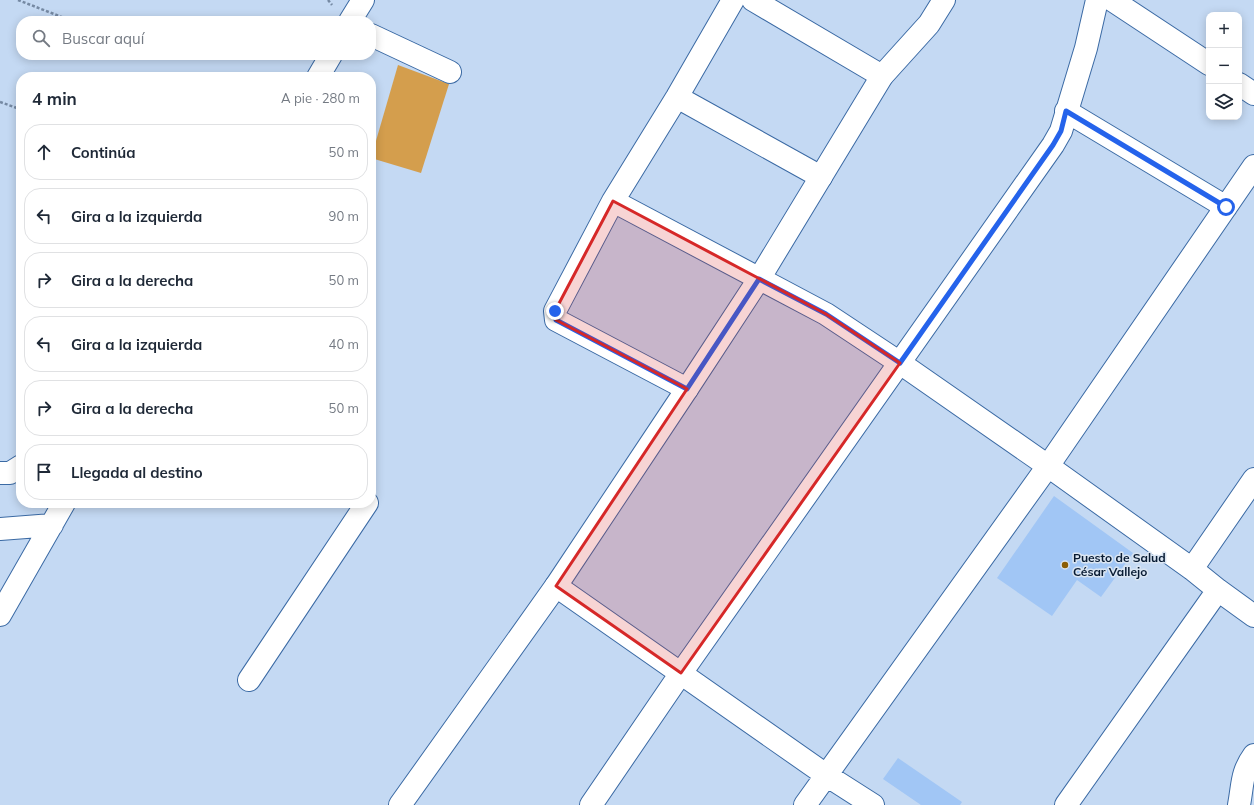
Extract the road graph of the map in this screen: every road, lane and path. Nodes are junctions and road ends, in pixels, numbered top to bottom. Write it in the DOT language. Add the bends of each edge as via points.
graph roads {
  1 [pos="18,0"];
  2 [pos="363,0"];
  3 [pos="733,0"];
  4 [pos="753,0"];
  5 [pos="944,0"];
  6 [pos="1097,0"];
  7 [pos="1112,0"];
  8 [pos="59,16"];
  9 [pos="353,16"];
  10 [pos="376,37"];
  11 [pos="328,60"];
  12 [pos="1206,62"];
  13 [pos="321,72"];
  14 [pos="450,72"];
  15 [pos="882,76"];
  16 [pos="1242,86"];
  17 [pos="1254,94"];
  18 [pos="677,97"];
  19 [pos="0,102"];
  20 [pos="16,108"];
  21 [pos="1066,111"];
  22 [pos="1254,166"];
  23 [pos="821,177"];
  24 [pos="613,201"];
  25 [pos="1226,207"];
  26 [pos="759,279"];
  27 [pos="900,363"];
  28 [pos="687,389"];
  29 [pos="1048,466"];
  30 [pos="16,469"];
  31 [pos="0,473"];
  32 [pos="1254,479"];
  33 [pos="61,508"];
  34 [pos="364,508"];
  35 [pos="52,525"];
  36 [pos="0,529"];
  37 [pos="1192,569"];
  38 [pos="556,586"];
  39 [pos="1218,590"];
  40 [pos="0,615"];
  41 [pos="1254,616"];
  42 [pos="681,673"];
  43 [pos="249,680"];
  44 [pos="1254,755"];
  45 [pos="826,774"];
  46 [pos="400,805"];
  47 [pos="591,805"];
  48 [pos="805,805"];
  49 [pos="873,805"];
  50 [pos="1066,805"];
  51 [pos="1239,805"];
  1 -- 8 [label="path"];
  2 -- 9 [label="street"];
  3 -- 18 [label="street"];
  4 -- 15 [label="street"];
  5 -- 15 [label="street" via="929,24"];
  6 -- 21 [label="street" via="1086,48"];
  7 -- 12 [label="street"];
  10 -- 14 [label="street"];
  11 -- 13 [label="street"];
  15 -- 23 [label="street"];
  16 -- 17 [label="street"];
  18 -- 23 [label="street"];
  18 -- 24 [label="street"];
  19 -- 20 [label="path"];
  21 -- 25 [label="street"];
  21 -- 27 [label="street" via="1061,131 1053,145"];
  22 -- 25 [label="street"];
  23 -- 26 [label="street"];
  24 -- 26 [label="street"];
  24 -- 28 [label="street" via="555,311 556,320"];
  25 -- 29 [label="street"];
  26 -- 27 [label="street" via="826,314"];
  26 -- 28 [label="street"];
  27 -- 29 [label="street"];
  27 -- 42 [label="street"];
  28 -- 38 [label="street"];
  29 -- 37 [label="street"];
  29 -- 45 [label="street"];
  30 -- 31 [label="street" via="10,473"];
  32 -- 37 [label="street"];
  33 -- 35 [label="street"];
  34 -- 43 [label="street"];
  35 -- 36 [label="street"];
  35 -- 40 [label="street"];
  37 -- 39 [label="street"];
  38 -- 42 [label="street"];
  38 -- 46 [label="street"];
  39 -- 41 [label="street"];
  39 -- 50 [label="street"];
  42 -- 45 [label="street"];
  42 -- 47 [label="street"];
  44 -- 51 [label="street" via="1243,776"];
  45 -- 48 [label="street"];
  45 -- 49 [label="street"];
}
